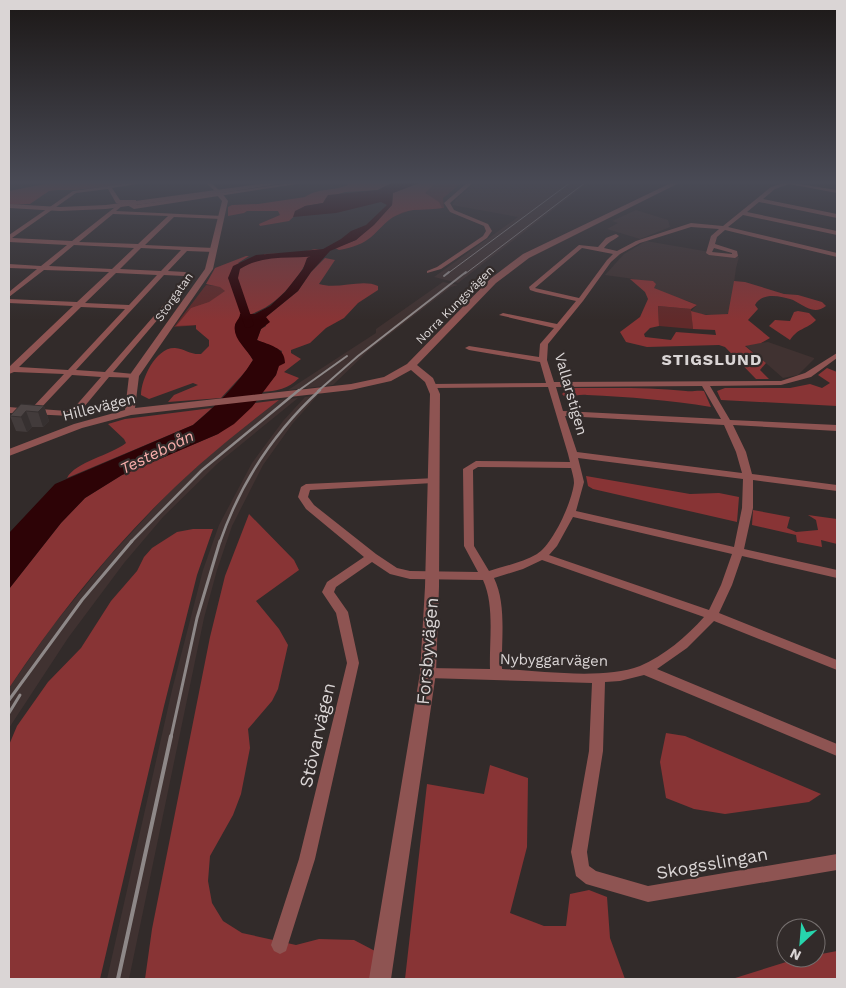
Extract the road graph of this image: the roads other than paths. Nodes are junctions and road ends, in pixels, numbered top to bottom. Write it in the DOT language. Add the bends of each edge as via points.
graph roads {
  1 [pos="24,228"];
  2 [pos="91,228"];
  3 [pos="158,228"];
  4 [pos="219,228"];
  5 [pos="488,228"];
  6 [pos="583,228"];
  7 [pos="679,228"];
  8 [pos="724,228"];
  9 [pos="814,228"];
  10 [pos="837,233"];
  11 [pos="616,236"];
  12 [pos="9,239"];
  13 [pos="72,243"];
  14 [pos="711,245"];
  15 [pos="139,246"];
  16 [pos="186,248"];
  17 [pos="600,249"];
  18 [pos="214,250"];
  19 [pos="618,253"];
  20 [pos="836,253"];
  21 [pos="9,266"];
  22 [pos="42,268"];
  23 [pos="113,271"];
  24 [pos="429,272"];
  25 [pos="162,273"];
  26 [pos="9,295"];
  27 [pos="581,300"];
  28 [pos="9,301"];
  29 [pos="79,305"];
  30 [pos="131,307"];
  31 [pos="503,315"];
  32 [pos="559,327"];
  33 [pos="469,348"];
  34 [pos="837,355"];
  35 [pos="543,360"];
  36 [pos="410,366"];
  37 [pos="10,370"];
  38 [pos="69,373"];
  39 [pos="106,375"];
  40 [pos="134,376"];
  41 [pos="705,384"];
  42 [pos="434,386"];
  43 [pos="552,386"];
  44 [pos="9,410"];
  45 [pos="33,412"];
  46 [pos="130,412"];
  47 [pos="560,413"];
  48 [pos="729,423"];
  49 [pos="837,428"];
  50 [pos="9,453"];
  51 [pos="574,459"];
  52 [pos="748,476"];
  53 [pos="433,480"];
  54 [pos="837,488"];
  55 [pos="570,513"];
  56 [pos="737,552"];
  57 [pos="542,556"];
  58 [pos="372,557"];
  59 [pos="837,574"];
  60 [pos="432,576"];
  61 [pos="487,576"];
  62 [pos="712,615"];
  63 [pos="837,664"];
  64 [pos="645,670"];
  65 [pos="428,673"];
  66 [pos="496,674"];
  67 [pos="599,678"];
  68 [pos="837,750"];
  69 [pos="837,862"];
  70 [pos="280,945"];
  71 [pos="386,946"];
  72 [pos="376,979"];
  73 [pos="380,979"];
  1 -- 12 [label="street"];
  2 -- 13 [label="street"];
  3 -- 15 [label="street"];
  4 -- 18 [label="street, Storgatan"];
  5 -- 24 [label="street" via="485,237"];
  6 -- 36 [label="street, Norra Kungsvägen" via="506,270"];
  7 -- 19 [label="street, Vallarstigen" via="638,242"];
  8 -- 14 [label="street" via="714,236"];
  8 -- 20 [label="street, Vallarstigen"];
  9 -- 10 [label="street"];
  11 -- 17 [label="street"];
  12 -- 13 [label="street"];
  13 -- 15 [label="street"];
  13 -- 22 [label="street"];
  15 -- 16 [label="street"];
  15 -- 23 [label="street"];
  16 -- 18 [label="street"];
  16 -- 25 [label="street"];
  17 -- 19 [label="street"];
  17 -- 27 [label="street" via="579,247 532,286 538,291"];
  18 -- 40 [label="street, Storgatan" via="209,269"];
  19 -- 27 [label="street, Vallarstigen"];
  21 -- 22 [label="street"];
  22 -- 23 [label="street"];
  22 -- 26 [label="street"];
  23 -- 25 [label="street"];
  23 -- 29 [label="street"];
  25 -- 30 [label="street"];
  25 -- 39 [label="street" via="190,275"];
  27 -- 32 [label="street, Vallarstigen"];
  28 -- 29 [label="street"];
  29 -- 30 [label="street"];
  29 -- 37 [label="street"];
  30 -- 38 [label="street"];
  31 -- 32 [label="street"];
  32 -- 35 [label="street, Vallarstigen" via="544,344"];
  33 -- 35 [label="street"];
  34 -- 41 [label="street" via="808,375 781,383"];
  35 -- 43 [label="street, Vallarstigen"];
  36 -- 42 [label="street"];
  36 -- 46 [label="street, Hillevägen" via="372,384"];
  37 -- 38 [label="street"];
  38 -- 39 [label="street"];
  38 -- 45 [label="street"];
  39 -- 40 [label="street"];
  39 -- 45 [label="street" via="76,411 68,414"];
  40 -- 46 [label="street, Storgatan"];
  41 -- 43 [label="street"];
  41 -- 48 [label="street, Nybyggarvägen"];
  42 -- 43 [label="street"];
  42 -- 53 [label="street, Forsbyvägen"];
  43 -- 47 [label="street, Vallarstigen"];
  44 -- 45 [label="street"];
  46 -- 50 [label="street, Hillevägen" via="78,426"];
  47 -- 48 [label="street"];
  47 -- 51 [label="street, Vallarstigen"];
  48 -- 49 [label="street"];
  48 -- 52 [label="street, Nybyggarvägen"];
  51 -- 52 [label="street"];
  51 -- 55 [label="street, Vallarstigen" via="579,482"];
  51 -- 61 [label="street" via="476,464 471,467 467,475 470,546"];
  52 -- 54 [label="street"];
  52 -- 56 [label="street, Nybyggarvägen" via="747,508"];
  53 -- 58 [label="street" via="306,487 305,501"];
  53 -- 60 [label="street, Forsbyvägen"];
  55 -- 56 [label="street"];
  55 -- 57 [label="street, Vallarstigen" via="553,544"];
  56 -- 59 [label="street"];
  56 -- 62 [label="street, Nybyggarvägen"];
  57 -- 61 [label="street"];
  57 -- 62 [label="street"];
  58 -- 60 [label="street" via="394,571"];
  58 -- 70 [label="street, Stövarvägen" via="328,588 342,612 353,663 307,859"];
  60 -- 61 [label="street"];
  60 -- 65 [label="street, Forsbyvägen"];
  61 -- 66 [label="street" via="493,591"];
  62 -- 63 [label="street"];
  62 -- 64 [label="street, Nybyggarvägen" via="662,660"];
  64 -- 67 [label="street, Nybyggarvägen"];
  64 -- 68 [label="street"];
  65 -- 66 [label="street, Nybyggarvägen"];
  65 -- 71 [label="street, Forsbyvägen"];
  66 -- 67 [label="street, Nybyggarvägen"];
  67 -- 69 [label="street, Skogsslingan" via="596,751 579,852 582,870 592,878 648,894"];
  71 -- 72 [label="street, Forsbyvägen"];
  71 -- 73 [label="street, Forsbyvägen"];
}
